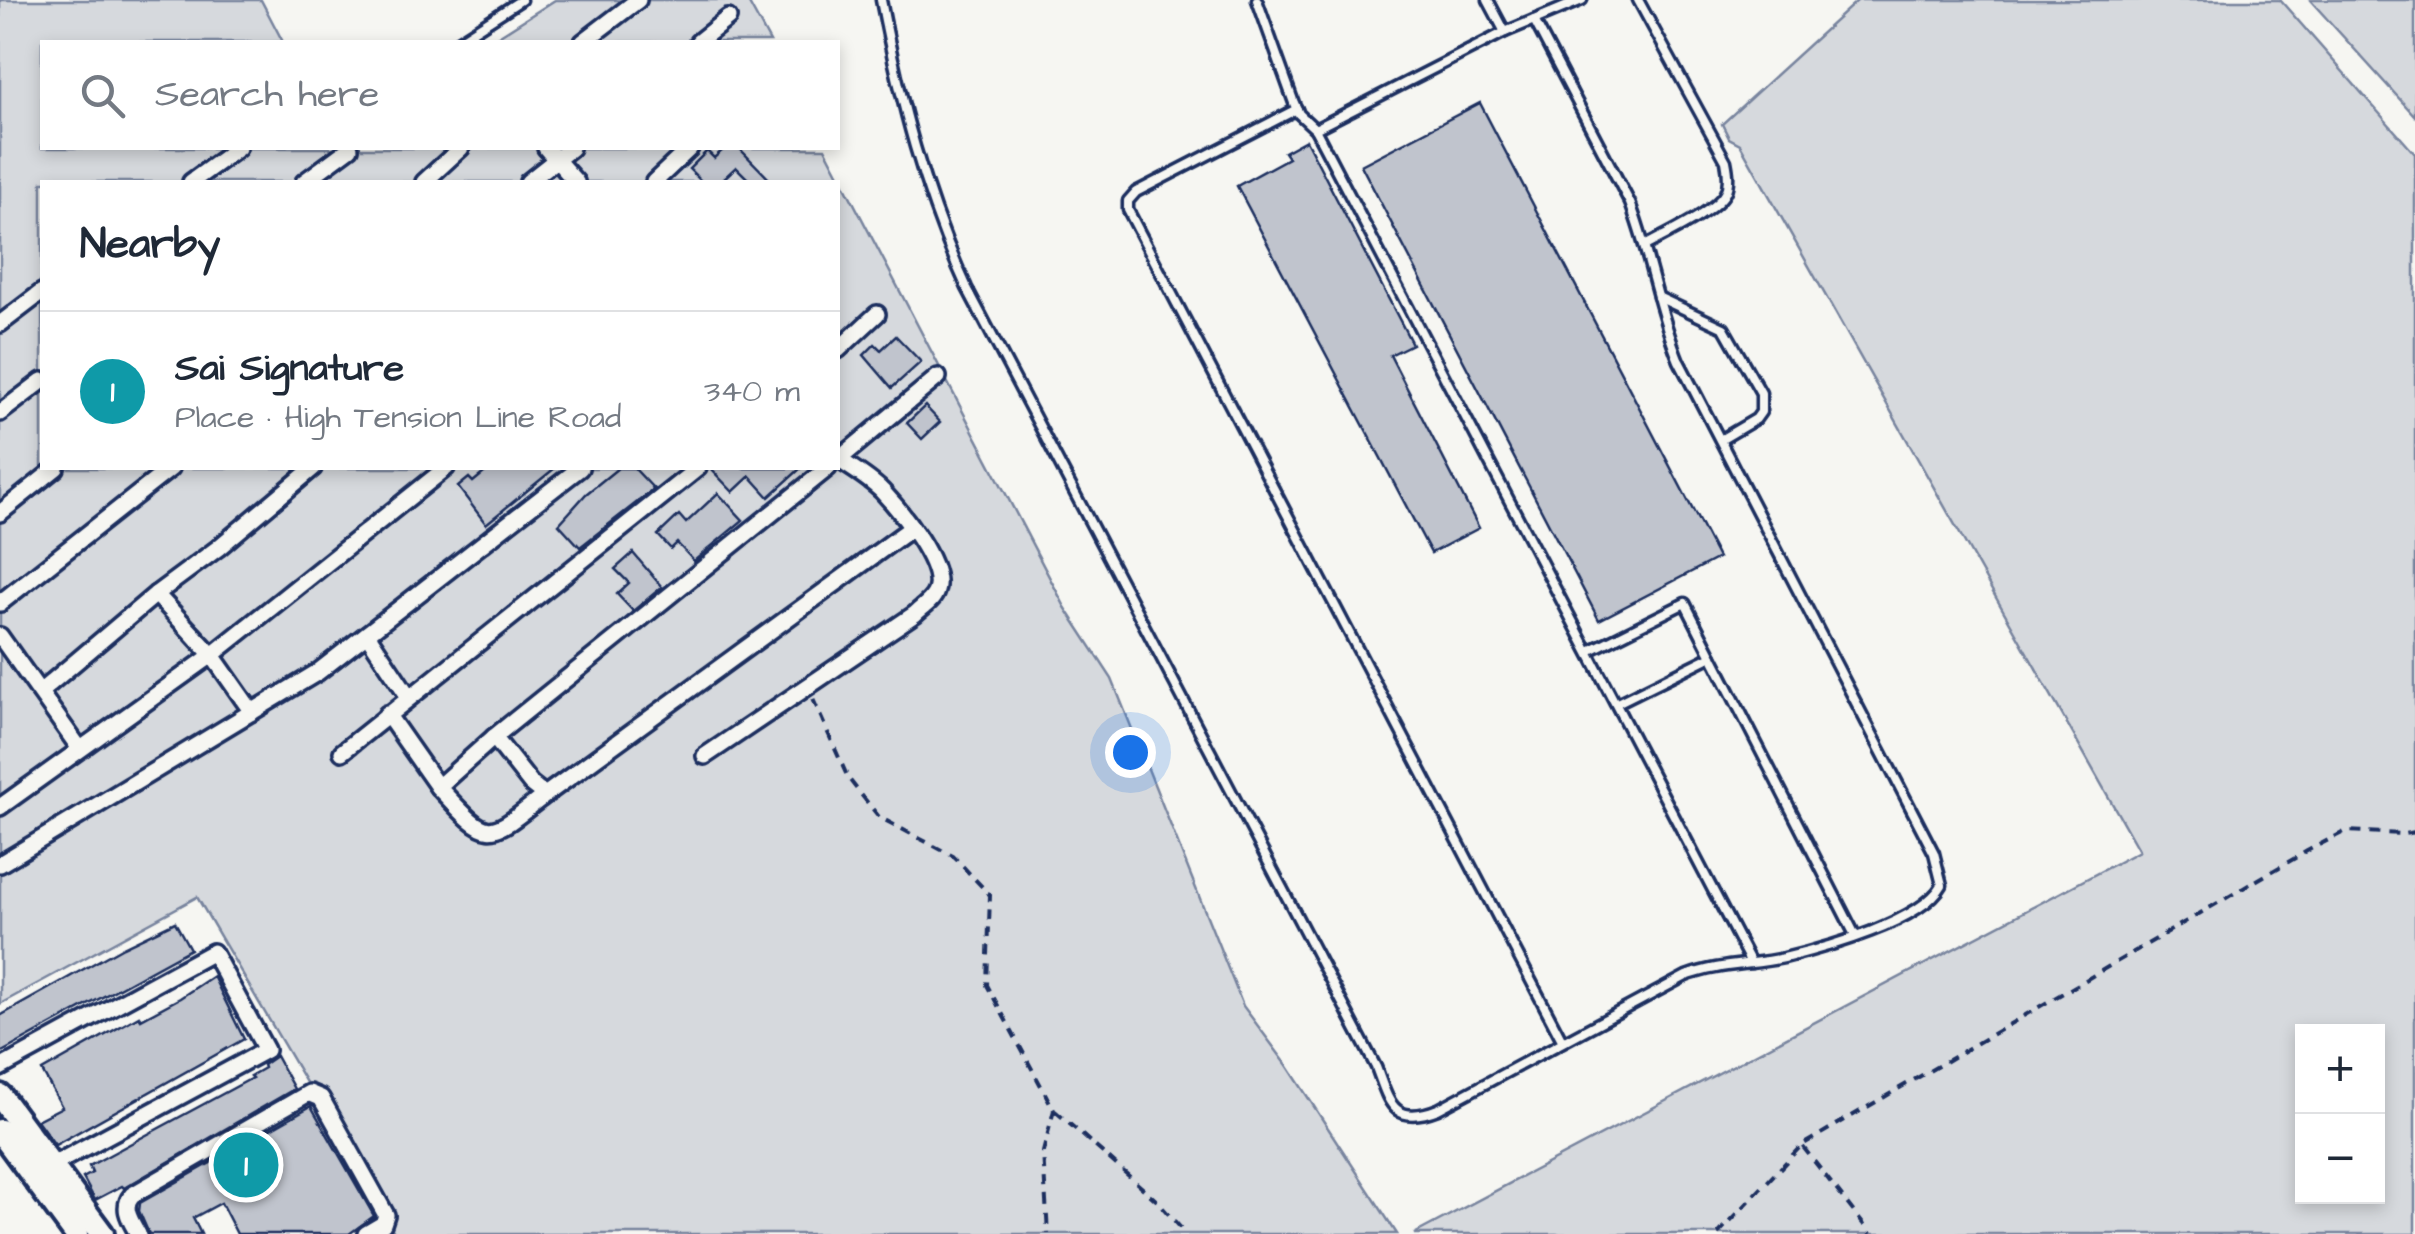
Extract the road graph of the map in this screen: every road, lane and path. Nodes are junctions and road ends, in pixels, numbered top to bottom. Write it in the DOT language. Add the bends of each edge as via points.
graph roads {
  1 [pos="521,0"];
  2 [pos="638,0"];
  3 [pos="881,0"];
  4 [pos="1257,0"];
  5 [pos="1488,0"];
  6 [pos="1582,0"];
  7 [pos="1638,0"];
  8 [pos="728,18"];
  9 [pos="1534,20"];
  10 [pos="1504,32"];
  11 [pos="459,40"];
  12 [pos="586,40"];
  13 [pos="700,40"];
  14 [pos="1297,109"];
  15 [pos="1316,129"];
  16 [pos="235,150"];
  17 [pos="347,150"];
  18 [pos="459,150"];
  19 [pos="688,150"];
  20 [pos="551,154"];
  21 [pos="193,180"];
  22 [pos="307,180"];
  23 [pos="426,180"];
  24 [pos="530,180"];
  25 [pos="574,180"];
  26 [pos="656,180"];
  27 [pos="1645,246"];
  28 [pos="40,294"];
  29 [pos="1658,297"];
  30 [pos="878,314"];
  31 [pos="0,324"];
  32 [pos="840,348"];
  33 [pos="938,377"];
  34 [pos="40,383"];
  35 [pos="0,413"];
  36 [pos="1722,440"];
  37 [pos="840,458"];
  38 [pos="840,461"];
  39 [pos="54,470"];
  40 [pos="168,470"];
  41 [pos="311,470"];
  42 [pos="444,470"];
  43 [pos="577,470"];
  44 [pos="695,470"];
  45 [pos="826,470"];
  46 [pos="0,513"];
  47 [pos="910,529"];
  48 [pos="156,594"];
  49 [pos="0,603"];
  50 [pos="368,634"];
  51 [pos="0,636"];
  52 [pos="1590,651"];
  53 [pos="212,655"];
  54 [pos="1712,656"];
  55 [pos="808,686"];
  56 [pos="40,692"];
  57 [pos="409,697"];
  58 [pos="1616,703"];
  59 [pos="252,712"];
  60 [pos="388,714"];
  61 [pos="494,737"];
  62 [pos="80,749"];
  63 [pos="342,752"];
  64 [pos="705,756"];
  65 [pos="438,787"];
  66 [pos="545,795"];
  67 [pos="0,806"];
  68 [pos="2415,832"];
  69 [pos="0,864"];
  70 [pos="1855,935"];
  71 [pos="1751,963"];
  72 [pos="1562,1040"];
  73 [pos="0,1068"];
  74 [pos="0,1096"];
  75 [pos="1054,1110"];
  76 [pos="0,1132"];
  77 [pos="1802,1145"];
  78 [pos="42,1171"];
  79 [pos="134,1231"];
  80 [pos="76,1234"];
  81 [pos="102,1234"];
  82 [pos="366,1234"];
  83 [pos="1048,1234"];
  84 [pos="1186,1234"];
  85 [pos="1718,1234"];
  86 [pos="1871,1234"];
  1 -- 11 [label="lane"];
  2 -- 12 [label="street"];
  3 -- 72 [label="lane" via="895,76 942,234 1376,1067 1388,1102 1403,1114 1426,1114"];
  4 -- 14 [label="lane"];
  5 -- 10 [label="lane"];
  6 -- 9 [label="lane"];
  7 -- 27 [label="lane" via="1729,175 1715,204"];
  8 -- 13 [label="street"];
  9 -- 10 [label="lane"];
  9 -- 27 [label="lane" via="1630,203"];
  10 -- 15 [label="lane"];
  14 -- 15 [label="lane"];
  14 -- 72 [label="lane" via="1136,192 1128,210"];
  15 -- 52 [label="lane"];
  16 -- 21 [label="street"];
  17 -- 22 [label="street"];
  18 -- 23 [label="street"];
  19 -- 26 [label="street"];
  20 -- 24 [label="street"];
  20 -- 25 [label="street"];
  27 -- 29 [label="lane"];
  28 -- 31 [label="street"];
  29 -- 36 [label="lane" via="1679,361"];
  29 -- 36 [label="lane" via="1724,328 1761,394 1756,419"];
  30 -- 32 [label="street"];
  33 -- 37 [label="street"];
  34 -- 35 [label="street"];
  36 -- 70 [label="lane" via="1939,866 1942,885 1932,900"];
  38 -- 47 [label="street" via="883,492"];
  39 -- 46 [label="street"];
  40 -- 49 [label="street"];
  41 -- 48 [label="street"];
  42 -- 53 [label="street"];
  43 -- 50 [label="street"];
  44 -- 57 [label="street"];
  45 -- 61 [label="street"];
  47 -- 55 [label="street" via="932,559 938,576 934,596"];
  47 -- 66 [label="street"];
  48 -- 53 [label="street"];
  48 -- 56 [label="street"];
  50 -- 57 [label="street"];
  50 -- 59 [label="street"];
  51 -- 56 [label="street"];
  52 -- 54 [label="lane" via="1685,603"];
  52 -- 58 [label="lane"];
  53 -- 59 [label="street"];
  53 -- 62 [label="street"];
  54 -- 58 [label="lane"];
  54 -- 70 [label="lane"];
  55 -- 64 [label="street"];
  55 -- 75 [label="path" via="848,778 879,817 954,856 990,895 986,985"];
  56 -- 62 [label="street"];
  57 -- 60 [label="street"];
  58 -- 71 [label="lane"];
  59 -- 69 [label="street"];
  60 -- 63 [label="street"];
  60 -- 65 [label="street"];
  61 -- 65 [label="street"];
  61 -- 66 [label="street"];
  62 -- 67 [label="street"];
  65 -- 66 [label="street" via="486,830 500,830"];
  68 -- 77 [label="path" via="2346,831 2307,850"];
  70 -- 71 [label="lane"];
  71 -- 72 [label="lane" via="1686,976"];
  73 -- 78 [label="street" via="213,952 266,1050"];
  74 -- 78 [label="main road"];
  75 -- 83 [label="path" via="1043,1152"];
  75 -- 84 [label="path"];
  76 -- 78 [label="main road"];
  77 -- 85 [label="path"];
  77 -- 86 [label="path"];
  78 -- 80 [label="main road"];
  78 -- 81 [label="main road"];
  79 -- 82 [label="street" via="126,1205 132,1195 309,1093 321,1098 383,1208 383,1224"];
}
